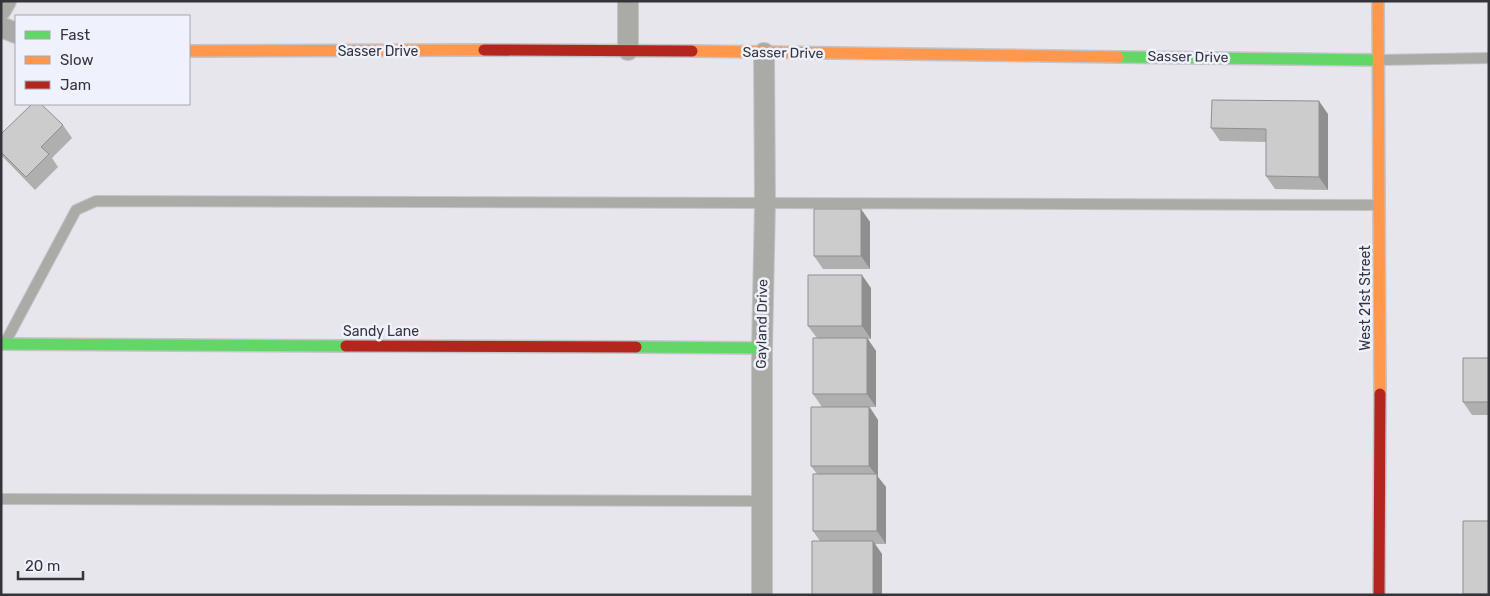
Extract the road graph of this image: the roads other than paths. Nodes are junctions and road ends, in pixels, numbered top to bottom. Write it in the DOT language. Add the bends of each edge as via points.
graph roads {
  1 [pos="6,1"];
  2 [pos="628,1"];
  3 [pos="1378,1"];
  4 [pos="1,10"];
  5 [pos="1,27"];
  6 [pos="15,33"];
  7 [pos="628,50"];
  8 [pos="190,51"];
  9 [pos="764,53"];
  10 [pos="1489,58"];
  11 [pos="1378,60"];
  12 [pos="765,204"];
  13 [pos="1380,205"];
  14 [pos="2,346"];
  15 [pos="762,348"];
  16 [pos="1,499"];
  17 [pos="762,501"];
  18 [pos="762,595"];
  19 [pos="1379,595"];
  1 -- 4 [label="street"];
  2 -- 7 [label="street"];
  3 -- 11 [label="street, West 21st Street"];
  5 -- 6 [label="street"];
  7 -- 8 [label="street, Sasser Drive"];
  7 -- 9 [label="street, Sasser Drive"];
  9 -- 11 [label="street, Sasser Drive"];
  9 -- 12 [label="street, Gayland Drive"];
  10 -- 11 [label="lane"];
  11 -- 13 [label="street, West 21st Street"];
  12 -- 13 [label="lane"];
  12 -- 14 [label="lane" via="96,201 76,210"];
  12 -- 15 [label="street, Gayland Drive"];
  13 -- 19 [label="street, West 21st Street"];
  14 -- 15 [label="street, Sandy Lane"];
  15 -- 17 [label="street, Gayland Drive"];
  16 -- 17 [label="lane"];
  17 -- 18 [label="street, Gayland Drive"];
}
